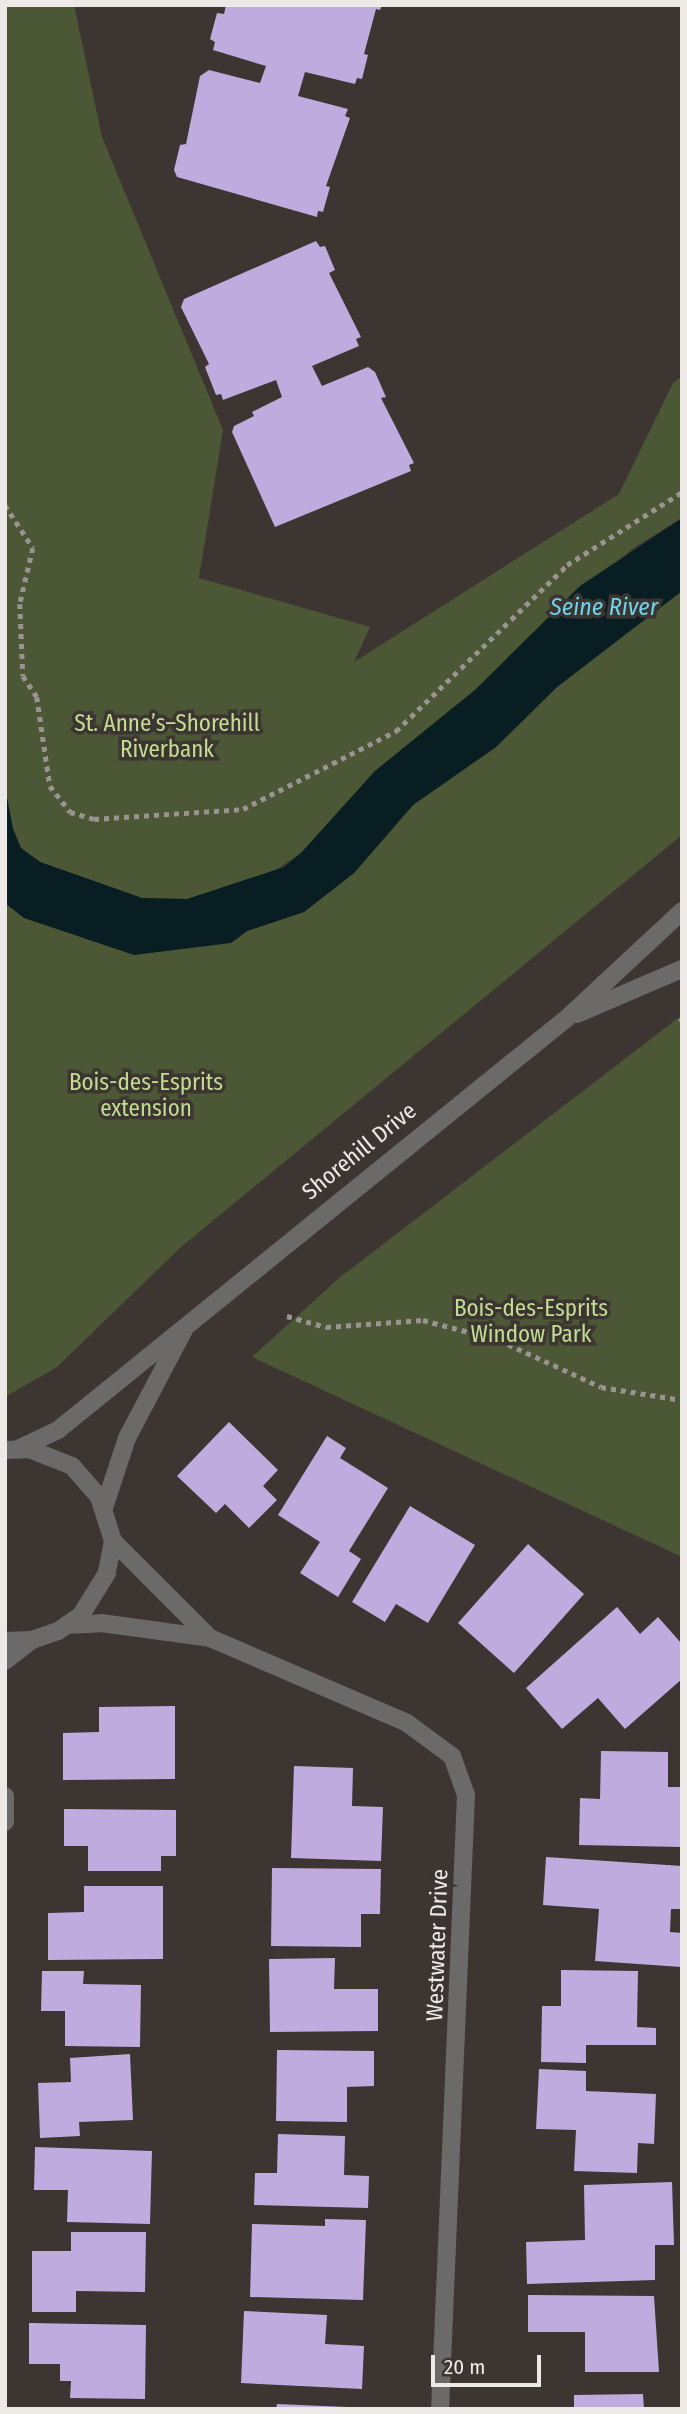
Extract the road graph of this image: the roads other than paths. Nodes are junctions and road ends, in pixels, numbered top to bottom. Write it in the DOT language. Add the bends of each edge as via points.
graph roads {
  1 [pos="682,911"];
  2 [pos="682,970"];
  3 [pos="567,1018"];
  4 [pos="186,1326"];
  5 [pos="12,1449"];
  6 [pos="104,1508"];
  7 [pos="113,1541"];
  8 [pos="67,1625"];
  9 [pos="210,1638"];
  10 [pos="32,1640"];
  11 [pos="5,1641"];
  12 [pos="5,1661"];
  13 [pos="5,1796"];
  14 [pos="5,1822"];
  15 [pos="440,2409"];
  1 -- 3 [label="street, Shorehill Drive"];
  2 -- 3 [label="street, Shorehill Drive"];
  3 -- 4 [label="street, Shorehill Drive" via="335,1201"];
  4 -- 5 [label="street, Shorehill Drive" via="58,1430"];
  4 -- 6 [label="street, Shorehill Drive" via="127,1438"];
  5 -- 6 [label="street" via="52,1455 72,1466"];
  6 -- 7 [label="street"];
  7 -- 8 [label="street" via="107,1573 94,1600"];
  7 -- 9 [label="street, Westwater Drive"];
  8 -- 9 [label="street, Westwater Drive" via="101,1623"];
  8 -- 10 [label="street"];
  9 -- 15 [label="street, Westwater Drive" via="407,1723 452,1756 466,1795"];
  10 -- 11 [label="street"];
  10 -- 12 [label="street"];
  13 -- 14 [label="street"];
}
